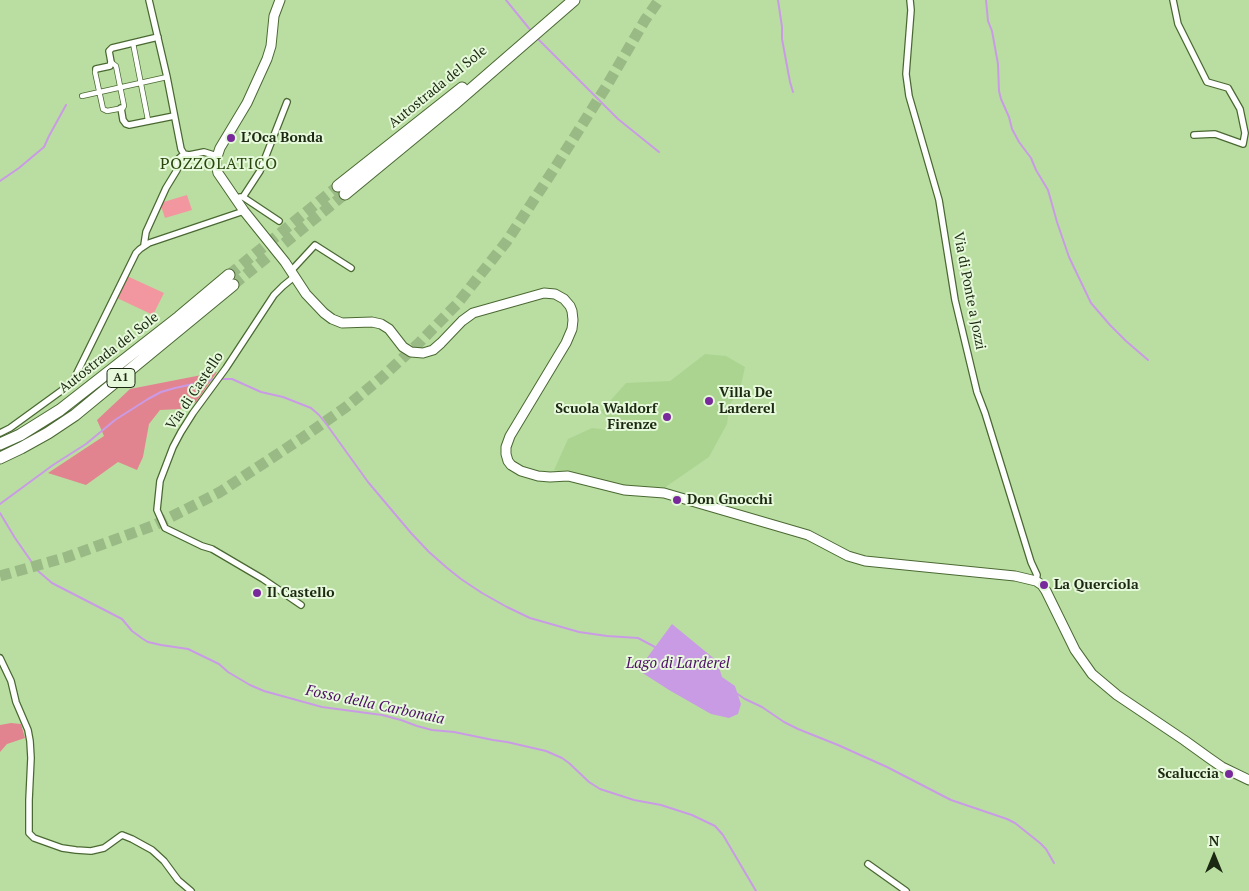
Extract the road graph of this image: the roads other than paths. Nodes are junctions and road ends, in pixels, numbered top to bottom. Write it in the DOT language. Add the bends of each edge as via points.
graph roads {
  1 [pos="149,0"];
  2 [pos="280,0"];
  3 [pos="574,0"];
  4 [pos="910,0"];
  5 [pos="1173,0"];
  6 [pos="158,37"];
  7 [pos="133,43"];
  8 [pos="111,62"];
  9 [pos="96,69"];
  10 [pos="166,76"];
  11 [pos="141,82"];
  12 [pos="120,87"];
  13 [pos="100,92"];
  14 [pos="82,96"];
  15 [pos="287,102"];
  16 [pos="121,108"];
  17 [pos="174,116"];
  18 [pos="148,120"];
  19 [pos="1194,135"];
  20 [pos="184,154"];
  21 [pos="217,156"];
  22 [pos="342,190"];
  23 [pos="239,198"];
  24 [pos="244,212"];
  25 [pos="279,221"];
  26 [pos="144,245"];
  27 [pos="351,268"];
  28 [pos="292,274"];
  29 [pos="0,433"];
  30 [pos="0,444"];
  31 [pos="0,458"];
  32 [pos="1036,581"];
  33 [pos="301,605"];
  34 [pos="0,658"];
  35 [pos="1249,780"];
  36 [pos="868,864"];
  37 [pos="191,891"];
  38 [pos="906,891"];
  1 -- 6 [label="street"];
  2 -- 21 [label="main road" via="267,59"];
  3 -- 22 [label="highway, Autostrada del Sole" via="460,99"];
  4 -- 32 [label="street, Via di Ponte a Jozzi" via="906,74 910,96 939,200 955,300 977,392 1037,575"];
  5 -- 19 [label="street" via="1178,24 1207,82 1228,88 1240,109 1245,133 1243,144 1215,134"];
  6 -- 7 [label="street"];
  6 -- 10 [label="street"];
  7 -- 8 [label="street" via="112,48 109,51"];
  7 -- 11 [label="street"];
  8 -- 9 [label="street" via="110,66"];
  8 -- 12 [label="street" via="116,66"];
  9 -- 13 [label="street"];
  10 -- 11 [label="street"];
  10 -- 17 [label="street"];
  11 -- 12 [label="street"];
  11 -- 18 [label="street"];
  12 -- 13 [label="street"];
  12 -- 16 [label="street" via="124,106"];
  13 -- 14 [label="street"];
  13 -- 16 [label="street" via="104,111"];
  15 -- 23 [label="street" via="260,171"];
  16 -- 18 [label="street" via="126,124"];
  17 -- 18 [label="street"];
  17 -- 20 [label="street"];
  20 -- 21 [label="street" via="204,152"];
  20 -- 26 [label="street" via="178,160 177,170 146,232"];
  21 -- 23 [label="main road" via="218,173"];
  23 -- 24 [label="main road"];
  23 -- 25 [label="street"];
  24 -- 26 [label="street"];
  24 -- 28 [label="main road"];
  26 -- 29 [label="street" via="136,253 72,383"];
  27 -- 28 [label="street, Via di Castello" via="315,245"];
  28 -- 32 [label="main road" via="314,304 328,316 342,323 381,324 407,350 418,353 436,348 473,313 544,293 564,299 573,315 570,334 506,447 508,461 521,471 544,477 568,476 624,490 664,493 808,535 848,556 865,561 1015,576"];
  28 -- 33 [label="street, Via di Castello" via="274,295 173,447 160,481 157,510 165,528 212,548"];
  30 -- 31 [label="highway, Autostrada del Sole / A1" via="60,410 231,280 75,414 48,433"];
  32 -- 35 [label="main road" via="1042,585 1075,650 1092,674 1117,695 1222,767"];
  34 -- 37 [label="street" via="30,741 29,832 34,838 76,850 104,848 122,836 132,839 152,850"];
  36 -- 38 [label="street"];
}
